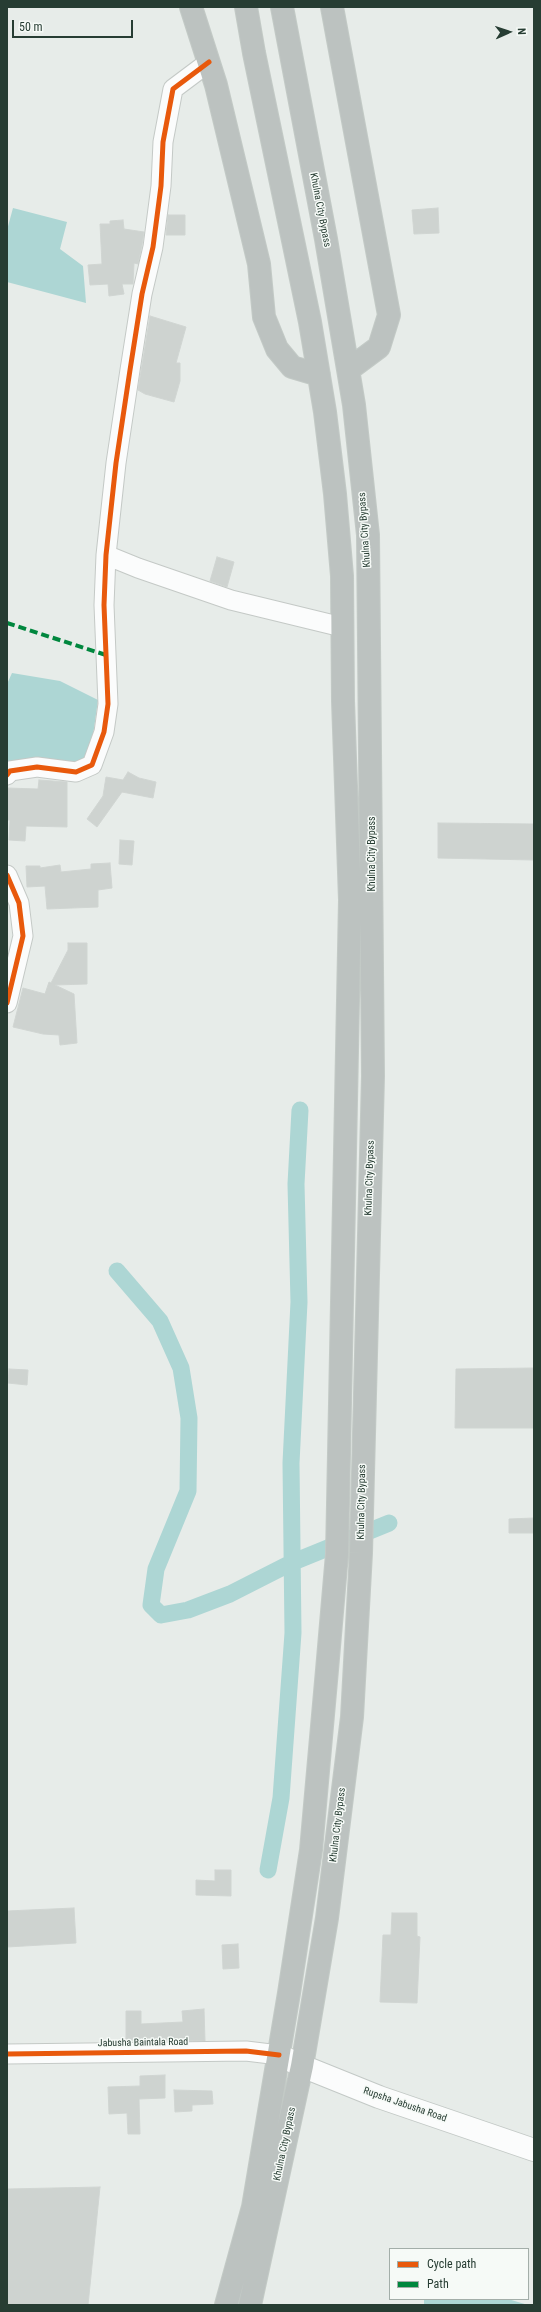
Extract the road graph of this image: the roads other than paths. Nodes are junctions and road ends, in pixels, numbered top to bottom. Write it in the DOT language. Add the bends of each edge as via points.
graph roads {
  1 [pos="191,7"];
  2 [pos="232,7"];
  3 [pos="238,7"];
  4 [pos="241,7"];
  5 [pos="246,7"];
  6 [pos="278,7"];
  7 [pos="283,7"];
  8 [pos="289,7"];
  9 [pos="332,7"];
  10 [pos="288,48"];
  11 [pos="254,53"];
  12 [pos="209,62"];
  13 [pos="348,370"];
  14 [pos="319,375"];
  15 [pos="106,556"];
  16 [pos="342,627"];
  17 [pos="7,775"];
  18 [pos="7,874"];
  19 [pos="7,1003"];
  20 [pos="7,2054"];
  21 [pos="279,2055"];
  22 [pos="302,2066"];
  23 [pos="534,2150"];
  24 [pos="226,2305"];
  25 [pos="250,2305"];
  1 -- 12 [label="highway"];
  2 -- 11 [label="highway, Khulna City Bypass"];
  3 -- 11 [label="highway, Khulna City Bypass"];
  4 -- 11 [label="highway, Khulna City Bypass"];
  5 -- 11 [label="highway, Khulna City Bypass"];
  6 -- 10 [label="highway, Khulna City Bypass"];
  7 -- 10 [label="highway, Khulna City Bypass"];
  8 -- 10 [label="highway, Khulna City Bypass"];
  9 -- 13 [label="highway" via="389,315 379,347"];
  10 -- 13 [label="highway, Khulna City Bypass" via="326,239"];
  11 -- 14 [label="highway, Khulna City Bypass"];
  12 -- 14 [label="highway" via="259,264 264,318 277,349 292,367"];
  12 -- 15 [label="street" via="173,89 163,142 161,186 153,247 142,294 121,432"];
  13 -- 22 [label="highway, Khulna City Bypass" via="368,535 370,676 373,1076 361,1553 352,1717 327,1918"];
  14 -- 16 [label="highway, Khulna City Bypass" via="342,576"];
  15 -- 16 [label="street" via="231,600"];
  15 -- 17 [label="street" via="104,605 108,704 104,732 92,764 76,772 37,767 10,770"];
  16 -- 21 [label="highway, Khulna City Bypass" via="350,900 337,1554 312,1850"];
  18 -- 19 [label="street" via="19,903 23,936"];
  20 -- 21 [label="street, Jabusha Baintala Road" via="246,2051"];
  21 -- 22 [label="main road, Rupsha Jabusha Road"];
  21 -- 24 [label="highway, Khulna City Bypass" via="253,2207"];
  22 -- 23 [label="main road, Rupsha Jabusha Road" via="379,2097"];
  22 -- 25 [label="highway, Khulna City Bypass"];
}
